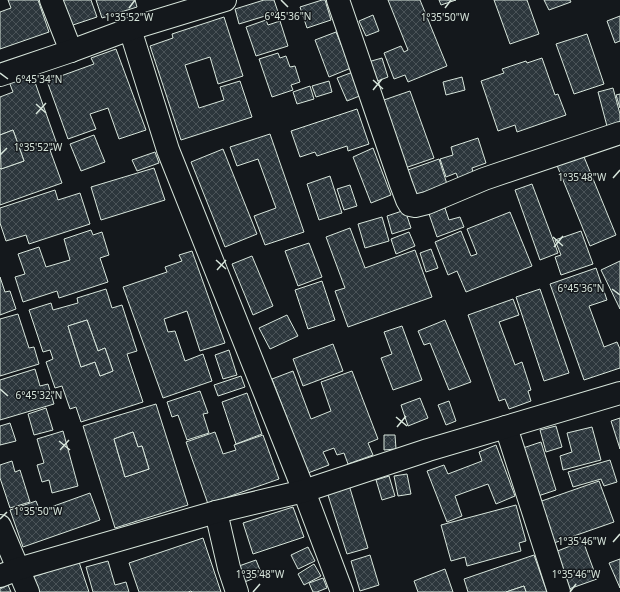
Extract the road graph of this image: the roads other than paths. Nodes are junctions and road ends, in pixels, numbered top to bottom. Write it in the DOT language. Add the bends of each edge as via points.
graph roads {
  1 [pos="51,0"];
  2 [pos="225,0"];
  3 [pos="338,0"];
  4 [pos="130,29"];
  5 [pos="71,51"];
  6 [pos="0,75"];
  7 [pos="620,133"];
  8 [pos="620,393"];
  9 [pos="506,427"];
  10 [pos="304,491"];
  11 [pos="216,512"];
  12 [pos="0,526"];
  13 [pos="9,573"];
  14 [pos="28,592"];
  15 [pos="237,592"];
  16 [pos="342,592"];
  17 [pos="559,592"];
  1 -- 5 [label="street"];
  2 -- 4 [label="street"];
  3 -- 7 [label="street" via="410,205 427,203 484,179"];
  4 -- 5 [label="street"];
  4 -- 10 [label="street" via="168,150"];
  5 -- 6 [label="street"];
  8 -- 9 [label="street"];
  9 -- 10 [label="street"];
  9 -- 17 [label="street"];
  10 -- 11 [label="street"];
  10 -- 16 [label="street"];
  11 -- 13 [label="street"];
  11 -- 15 [label="street" via="228,568"];
  12 -- 13 [label="street"];
  13 -- 14 [label="street"];
}
